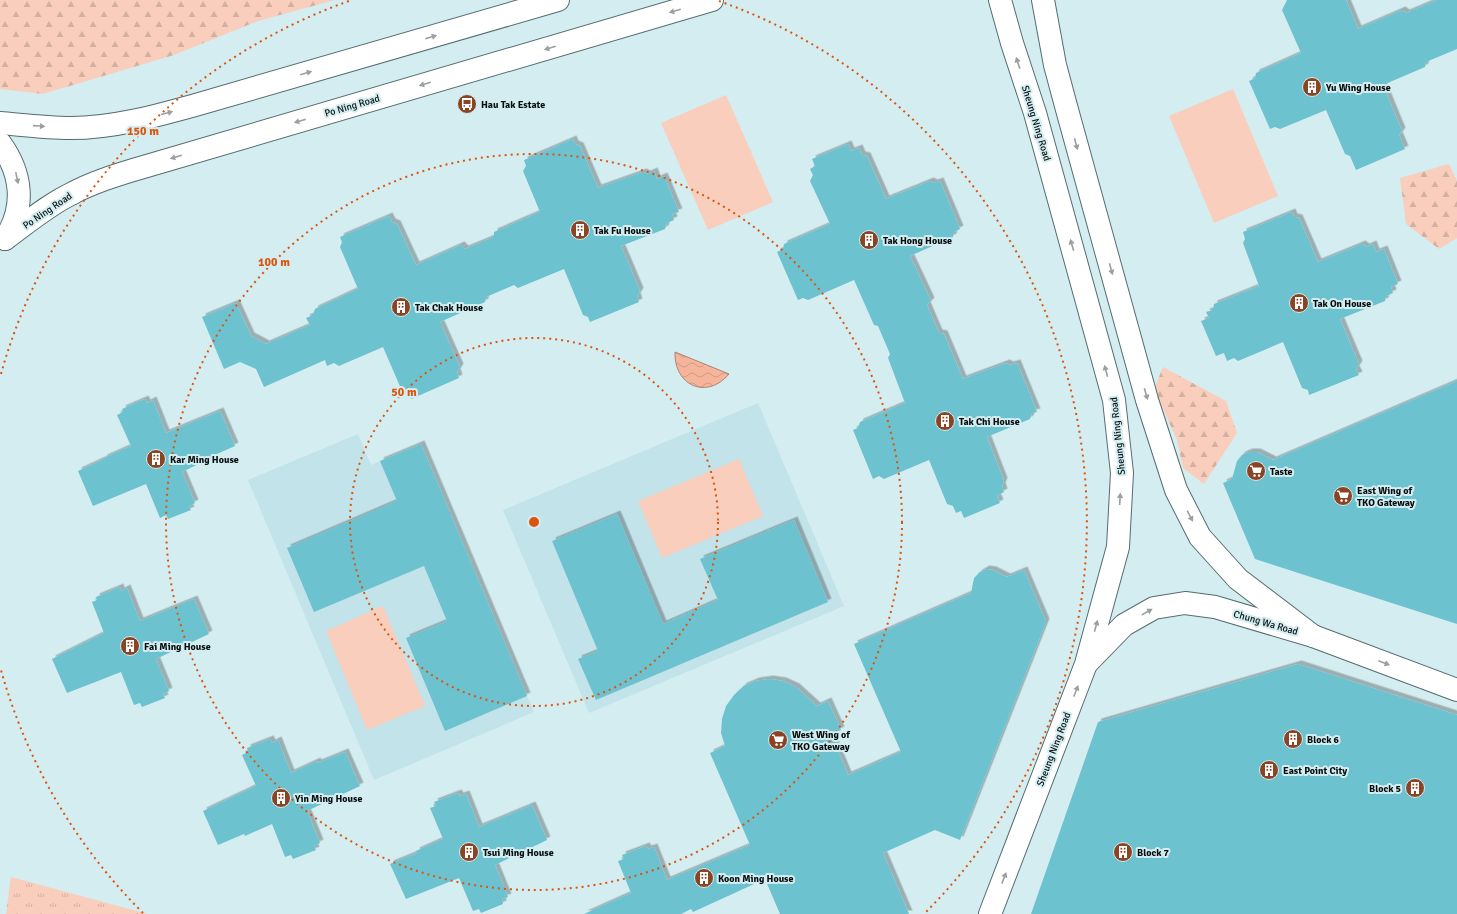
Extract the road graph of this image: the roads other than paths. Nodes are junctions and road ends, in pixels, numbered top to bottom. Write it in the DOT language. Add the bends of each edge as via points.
graph roads {
  1 [pos="558,0"];
  2 [pos="712,0"];
  3 [pos="1000,0"];
  4 [pos="1043,0"];
  5 [pos="0,123"];
  6 [pos="0,143"];
  7 [pos="3,242"];
  8 [pos="1313,636"];
  9 [pos="1086,664"];
  10 [pos="1457,690"];
  11 [pos="990,914"];
  5 -- 1 [label="street, one-way" via="71,128 145,118"];
  2 -- 7 [label="street, Po Ning Road, one-way" via="91,184 70,194"];
  9 -- 3 [label="street, Sheung Ning Road, one-way" via="1118,547 1122,473 1114,400 1035,113"];
  4 -- 8 [label="street, one-way" via="1055,65 1066,106 1147,400 1176,490 1200,537 1238,578"];
  6 -- 7 [label="street, one-way" via="9,156 17,176 19,195 16,215"];
  9 -- 8 [label="street, Chung Wa Road, one-way" via="1124,625 1154,608 1185,603 1215,608"];
  8 -- 10 [label="street, Chung Wa Road, one-way"];
  11 -- 9 [label="street, Sheung Ning Road, one-way"];
}
